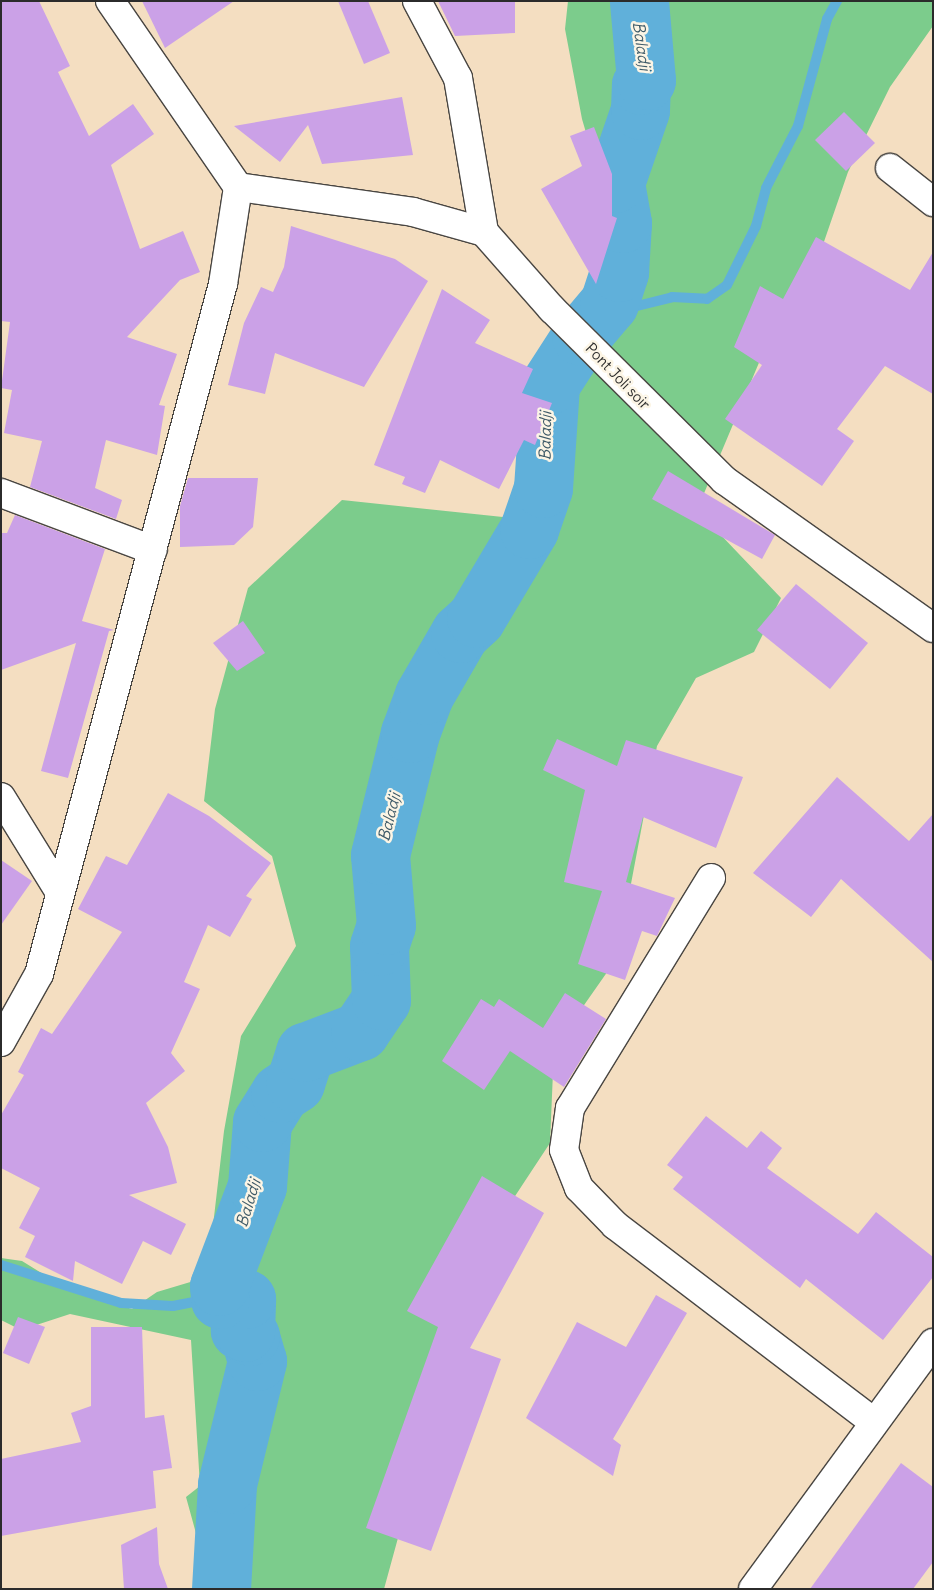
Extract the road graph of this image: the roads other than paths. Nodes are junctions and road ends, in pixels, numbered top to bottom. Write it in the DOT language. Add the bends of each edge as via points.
graph roads {
  1 [pos="110,1"];
  2 [pos="417,1"];
  3 [pos="890,168"];
  4 [pos="238,187"];
  5 [pos="933,202"];
  6 [pos="484,232"];
  7 [pos="1,493"];
  8 [pos="153,550"];
  9 [pos="931,623"];
  10 [pos="1,798"];
  11 [pos="711,878"];
  12 [pos="59,891"];
  13 [pos="1,1042"];
  14 [pos="933,1342"];
  15 [pos="925,1370"];
  16 [pos="874,1422"];
  17 [pos="753,1589"];
  1 -- 4 [label="street"];
  2 -- 6 [label="street" via="458,78"];
  3 -- 5 [label="street"];
  4 -- 6 [label="street" via="413,212"];
  4 -- 8 [label="street" via="223,284"];
  6 -- 9 [label="street, Pont Joli soir" via="552,308 684,444 724,480"];
  7 -- 8 [label="street"];
  8 -- 12 [label="street"];
  10 -- 12 [label="street"];
  11 -- 16 [label="street" via="570,1108 564,1150 579,1188 615,1225"];
  12 -- 13 [label="street" via="38,974"];
  14 -- 15 [label="street"];
  15 -- 16 [label="street"];
  16 -- 17 [label="street"];
}
